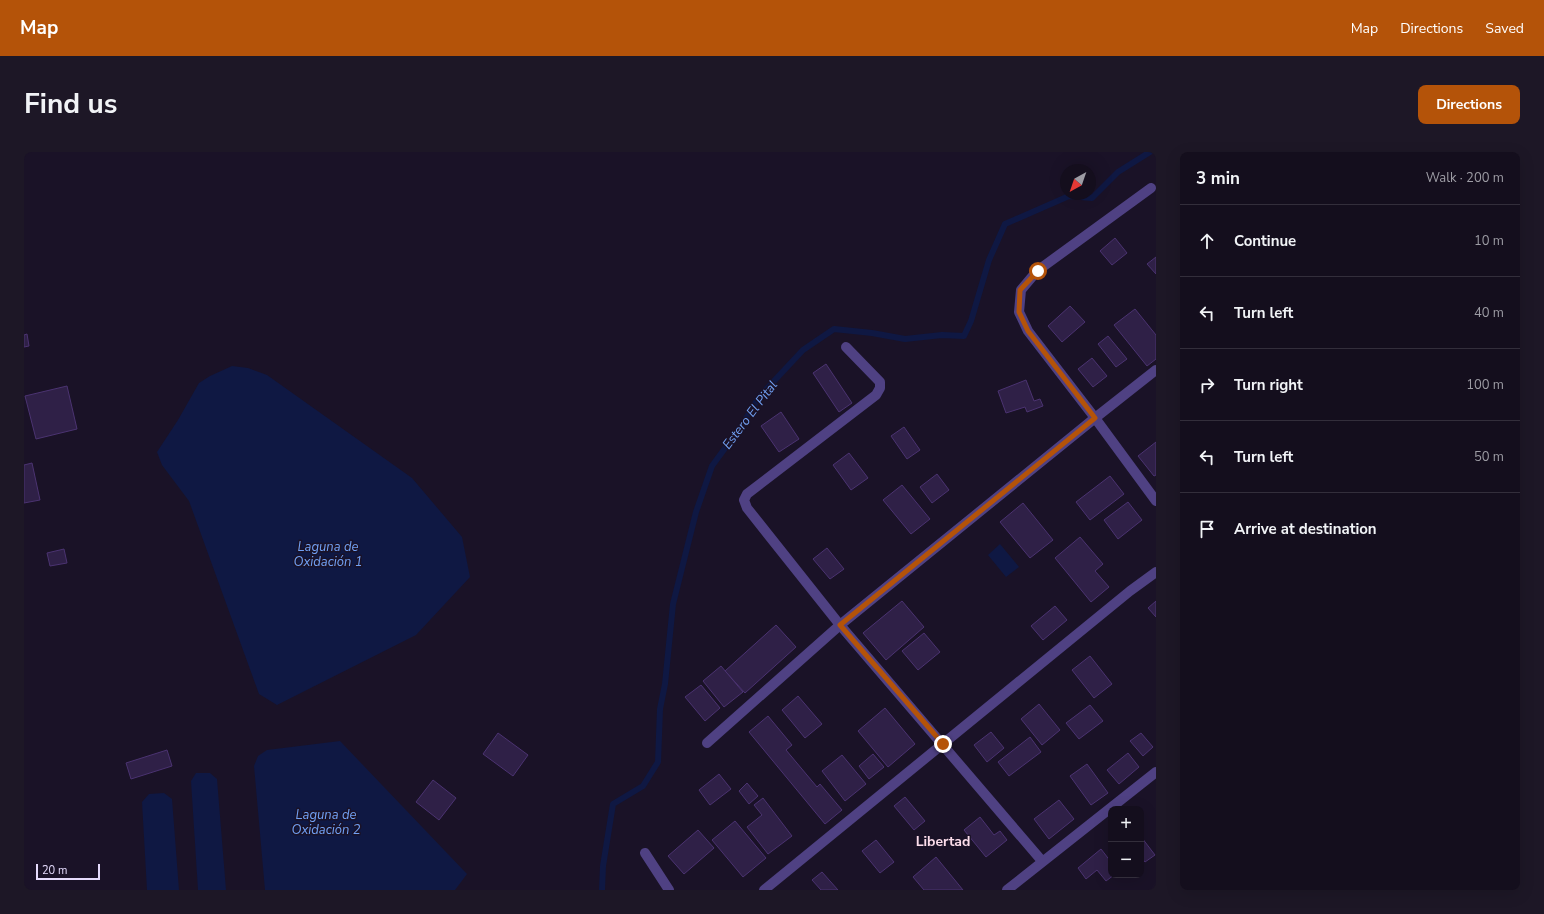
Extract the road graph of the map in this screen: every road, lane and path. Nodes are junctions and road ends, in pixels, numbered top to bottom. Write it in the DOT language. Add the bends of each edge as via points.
graph roads {
  1 [pos="1151,188"];
  2 [pos="846,347"];
  3 [pos="1156,370"];
  4 [pos="1095,418"];
  5 [pos="1156,501"];
  6 [pos="1156,572"];
  7 [pos="840,625"];
  8 [pos="707,743"];
  9 [pos="943,744"];
  10 [pos="1156,772"];
  11 [pos="645,853"];
  12 [pos="1042,861"];
  13 [pos="669,890"];
  14 [pos="764,890"];
  15 [pos="1007,890"];
  1 -- 4 [label="street" via="1038,271 1020,290 1019,312 1028,331"];
  2 -- 7 [label="street" via="880,382 876,395 747,494 744,500 747,508"];
  3 -- 4 [label="street"];
  4 -- 5 [label="street"];
  4 -- 7 [label="street"];
  6 -- 9 [label="street"];
  7 -- 8 [label="street"];
  7 -- 9 [label="street"];
  9 -- 12 [label="street"];
  9 -- 14 [label="street"];
  10 -- 12 [label="street"];
  11 -- 13 [label="street"];
  12 -- 15 [label="street"];
}
